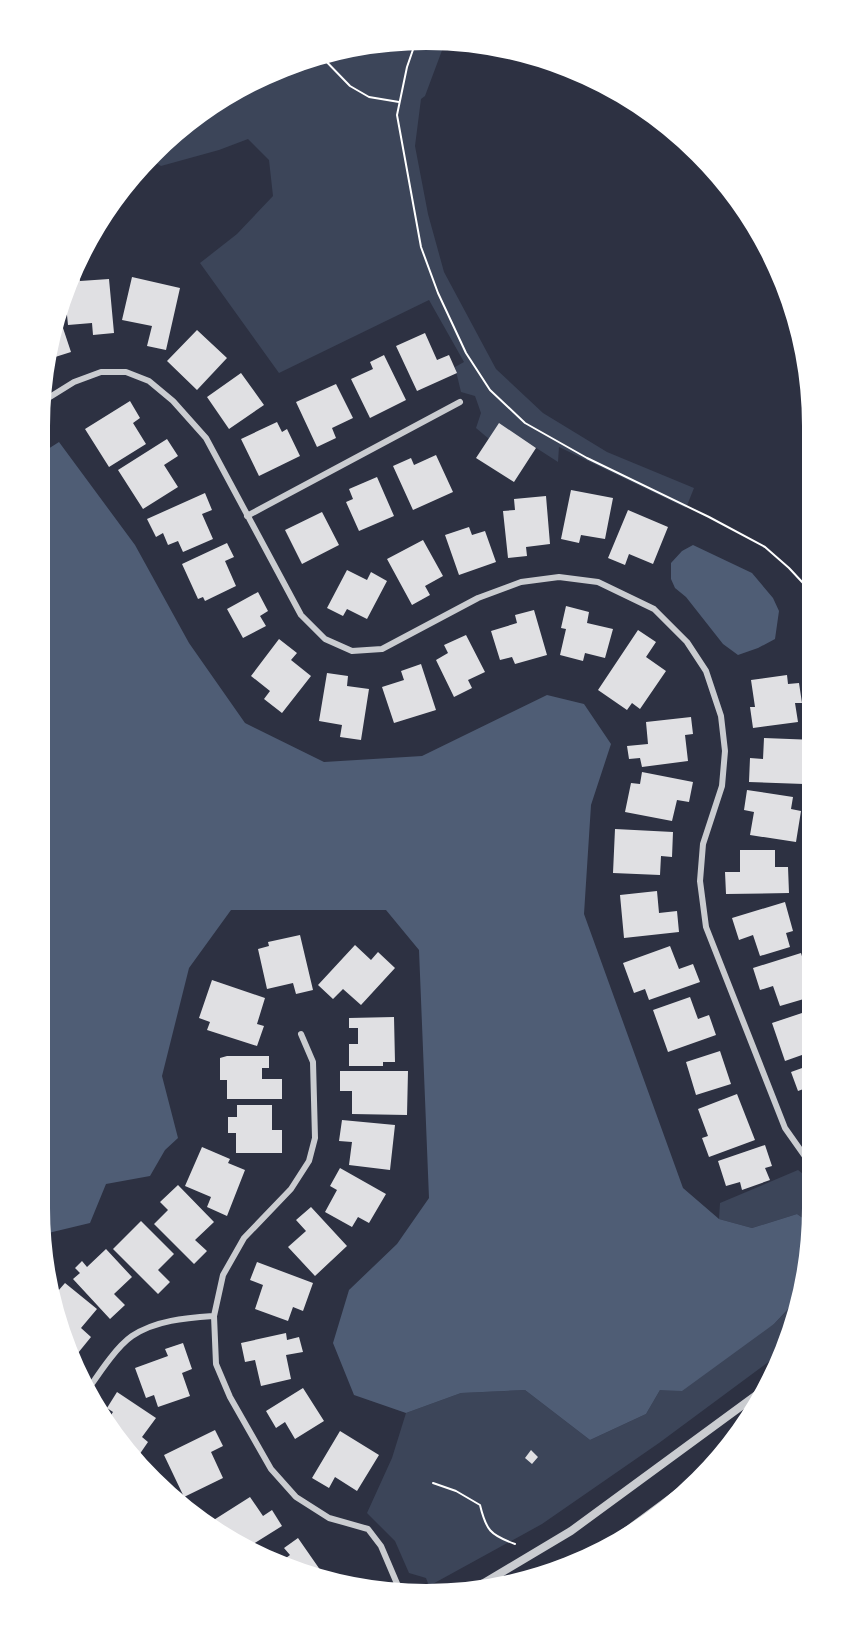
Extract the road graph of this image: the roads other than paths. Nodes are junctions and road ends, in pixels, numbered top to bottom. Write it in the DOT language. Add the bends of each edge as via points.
graph roads {
  1 [pos="47,399"];
  2 [pos="460,402"];
  3 [pos="247,516"];
  4 [pos="302,1034"];
  5 [pos="806,1158"];
  6 [pos="214,1316"];
  7 [pos="91,1386"];
  8 [pos="759,1393"];
  9 [pos="680,1491"];
  10 [pos="616,1538"];
  11 [pos="481,1584"];
  12 [pos="399,1588"];
  1 -- 3 [label="street" via="74,382 101,372 126,372 149,381 206,438"];
  2 -- 3 [label="street"];
  3 -- 5 [label="street" via="301,615 325,639 352,651 382,650 478,598 521,582 559,577 598,582 654,609 687,642 706,671 721,716 725,751 722,786 703,844 700,881 706,927 785,1128"];
  4 -- 6 [label="street" via="313,1062 315,1138 309,1161 291,1189 244,1238 223,1275"];
  6 -- 7 [label="street" via="178,1319 131,1336"];
  6 -- 12 [label="street" via="216,1364 271,1469 296,1497 329,1518 368,1529 381,1545"];
  8 -- 11 [label="street" via="571,1530"];
  9 -- 10 [label="street"];
}
